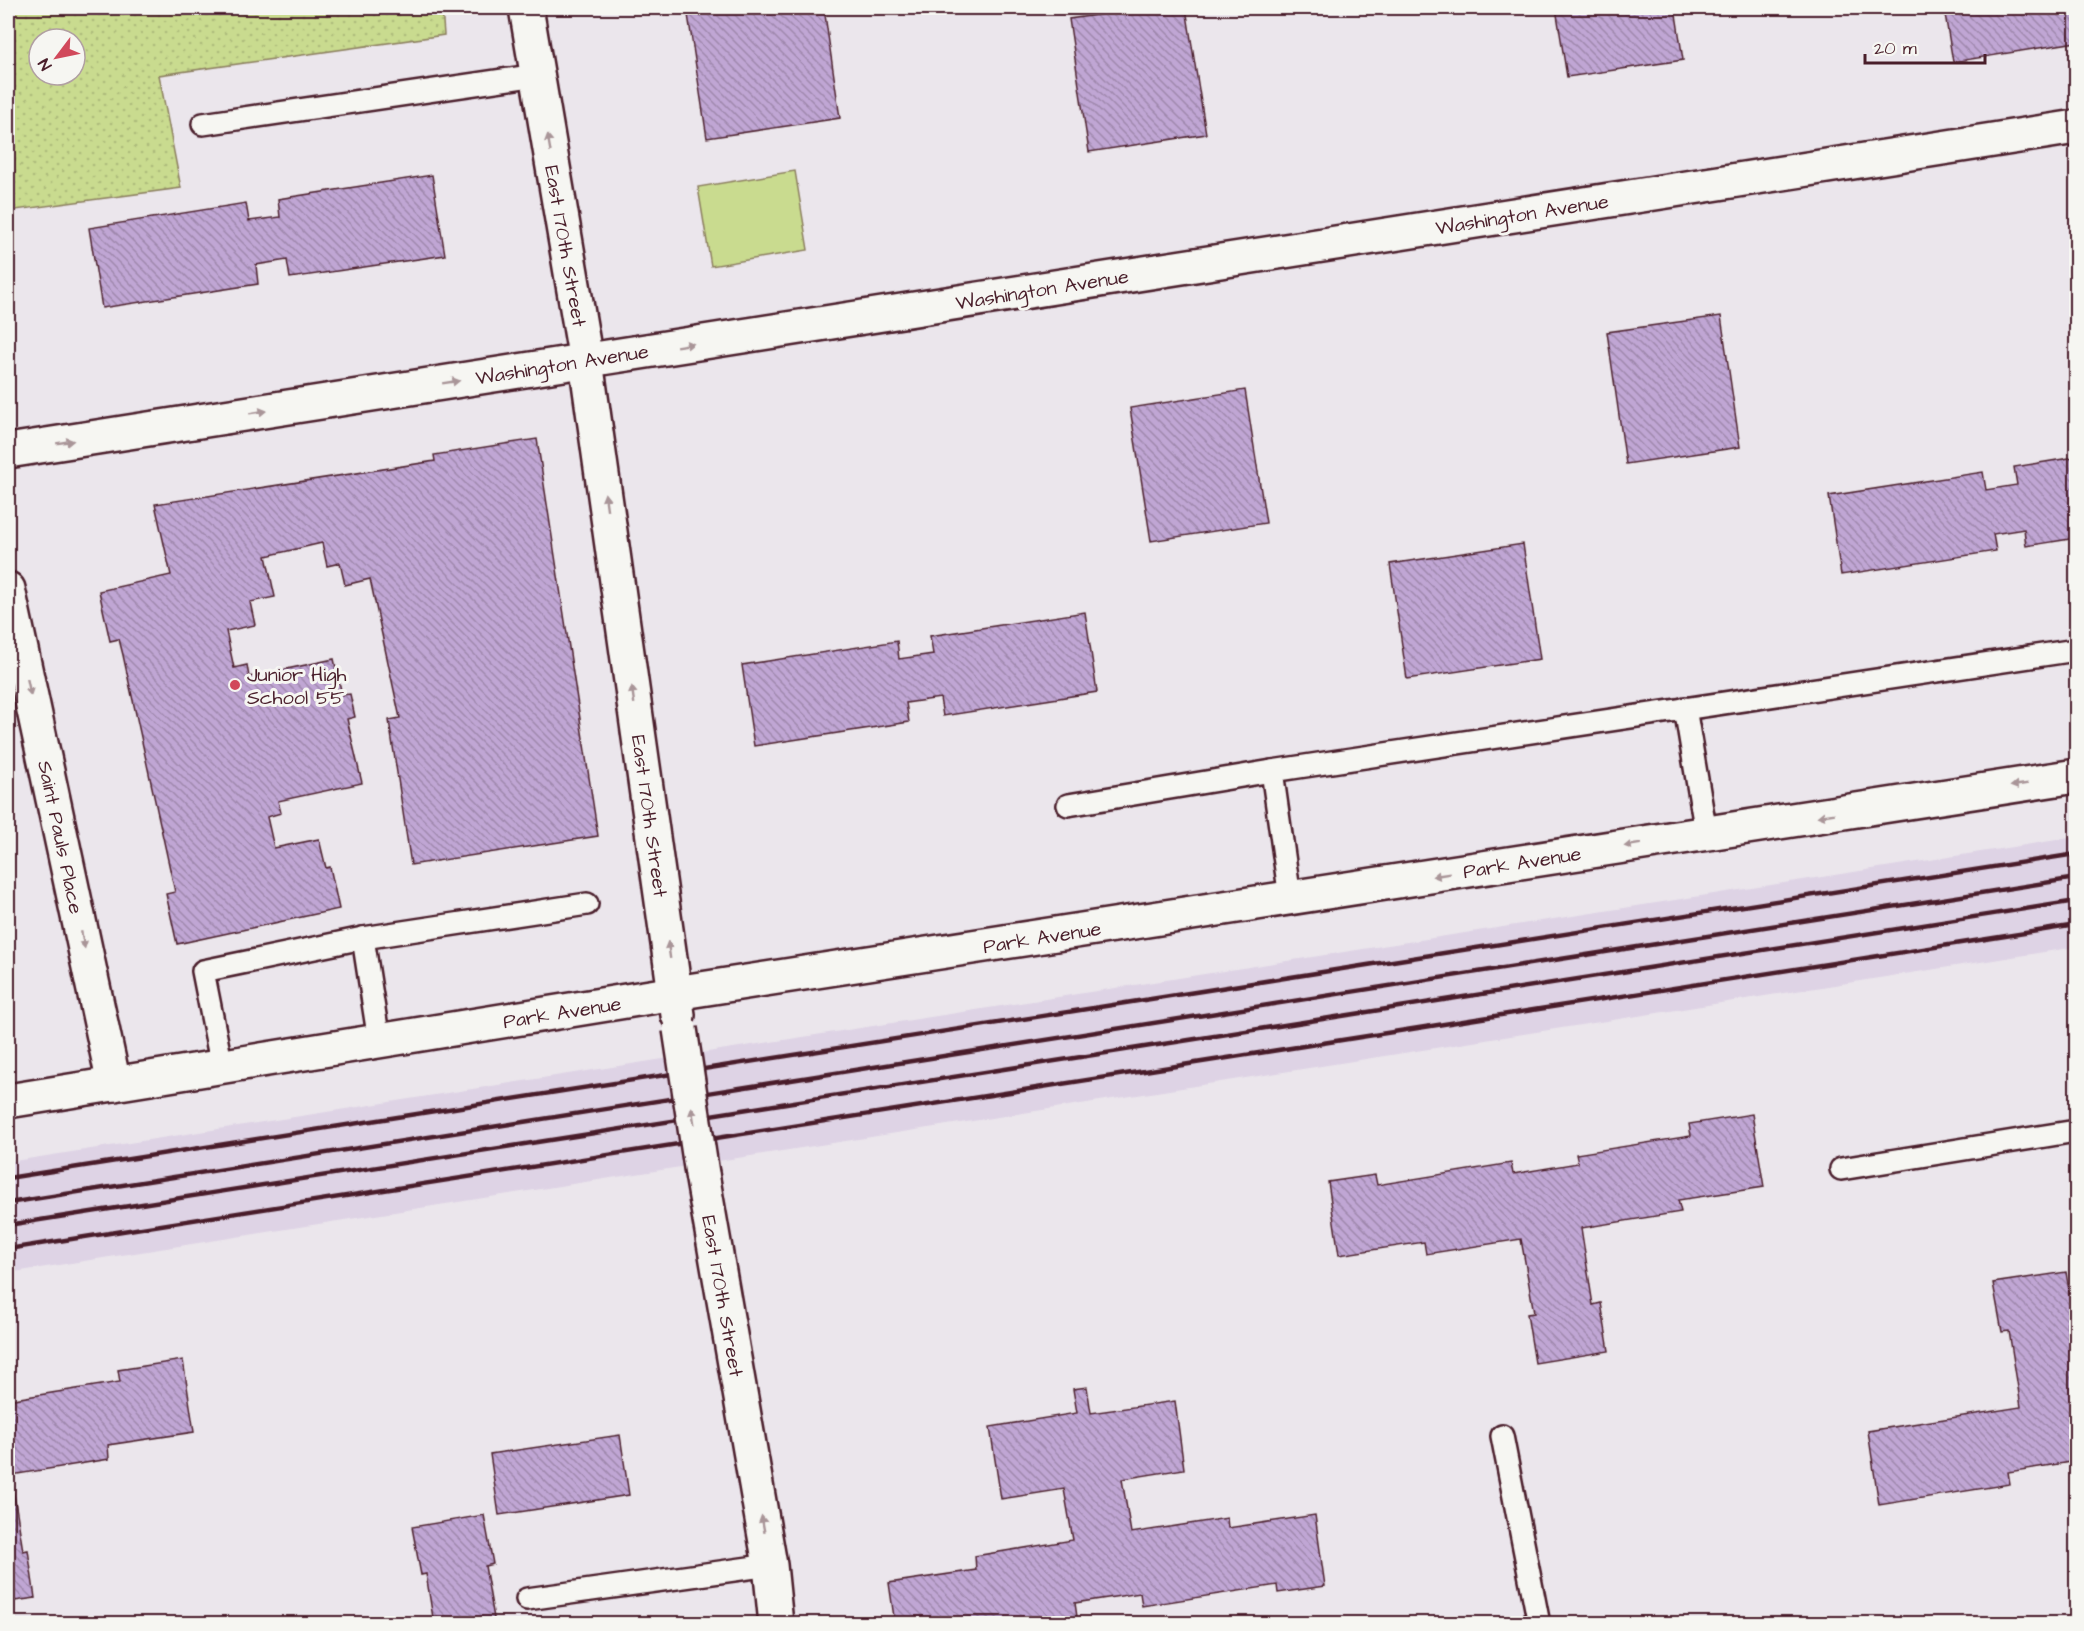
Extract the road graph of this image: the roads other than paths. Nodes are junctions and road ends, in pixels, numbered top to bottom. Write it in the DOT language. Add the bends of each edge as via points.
graph roads {
  1 [pos="526,8"];
  2 [pos="537,75"];
  3 [pos="203,124"];
  4 [pos="2076,127"];
  5 [pos="586,361"];
  6 [pos="8,451"];
  7 [pos="8,589"];
  8 [pos="2076,650"];
  9 [pos="1685,708"];
  10 [pos="1272,771"];
  11 [pos="2076,776"];
  12 [pos="1068,805"];
  13 [pos="1706,833"];
  14 [pos="1290,898"];
  15 [pos="587,904"];
  16 [pos="363,939"];
  17 [pos="675,993"];
  18 [pos="379,1041"];
  19 [pos="222,1067"];
  20 [pos="114,1084"];
  21 [pos="8,1101"];
  22 [pos="2076,1131"];
  23 [pos="1841,1169"];
  24 [pos="1502,1436"];
  25 [pos="770,1565"];
  26 [pos="527,1599"];
  27 [pos="776,1623"];
  28 [pos="1539,1623"];
  1 -- 2 [label="street, East 170th Street"];
  2 -- 3 [label="lane"];
  5 -- 2 [label="street, East 170th Street, one-way"];
  5 -- 4 [label="street, Washington Avenue, one-way"];
  6 -- 5 [label="street, Washington Avenue, one-way"];
  17 -- 5 [label="street, East 170th Street, one-way"];
  7 -- 20 [label="street, Saint Pauls Place, one-way"];
  8 -- 9 [label="lane"];
  9 -- 10 [label="lane"];
  9 -- 13 [label="lane"];
  10 -- 12 [label="lane"];
  10 -- 14 [label="lane"];
  11 -- 13 [label="street, Park Avenue, one-way"];
  13 -- 14 [label="street, Park Avenue, one-way"];
  14 -- 17 [label="street, Park Avenue"];
  15 -- 16 [label="lane"];
  16 -- 18 [label="lane"];
  16 -- 19 [label="lane" via="203,971"];
  17 -- 18 [label="street, Park Avenue"];
  25 -- 17 [label="street, East 170th Street, one-way, bridge" via="702,1174"];
  18 -- 19 [label="street, Park Avenue"];
  19 -- 20 [label="street, Park Avenue"];
  20 -- 21 [label="street, Park Avenue"];
  22 -- 23 [label="lane"];
  24 -- 28 [label="lane"];
  25 -- 26 [label="lane"];
  25 -- 27 [label="street, East 170th Street"];
}
